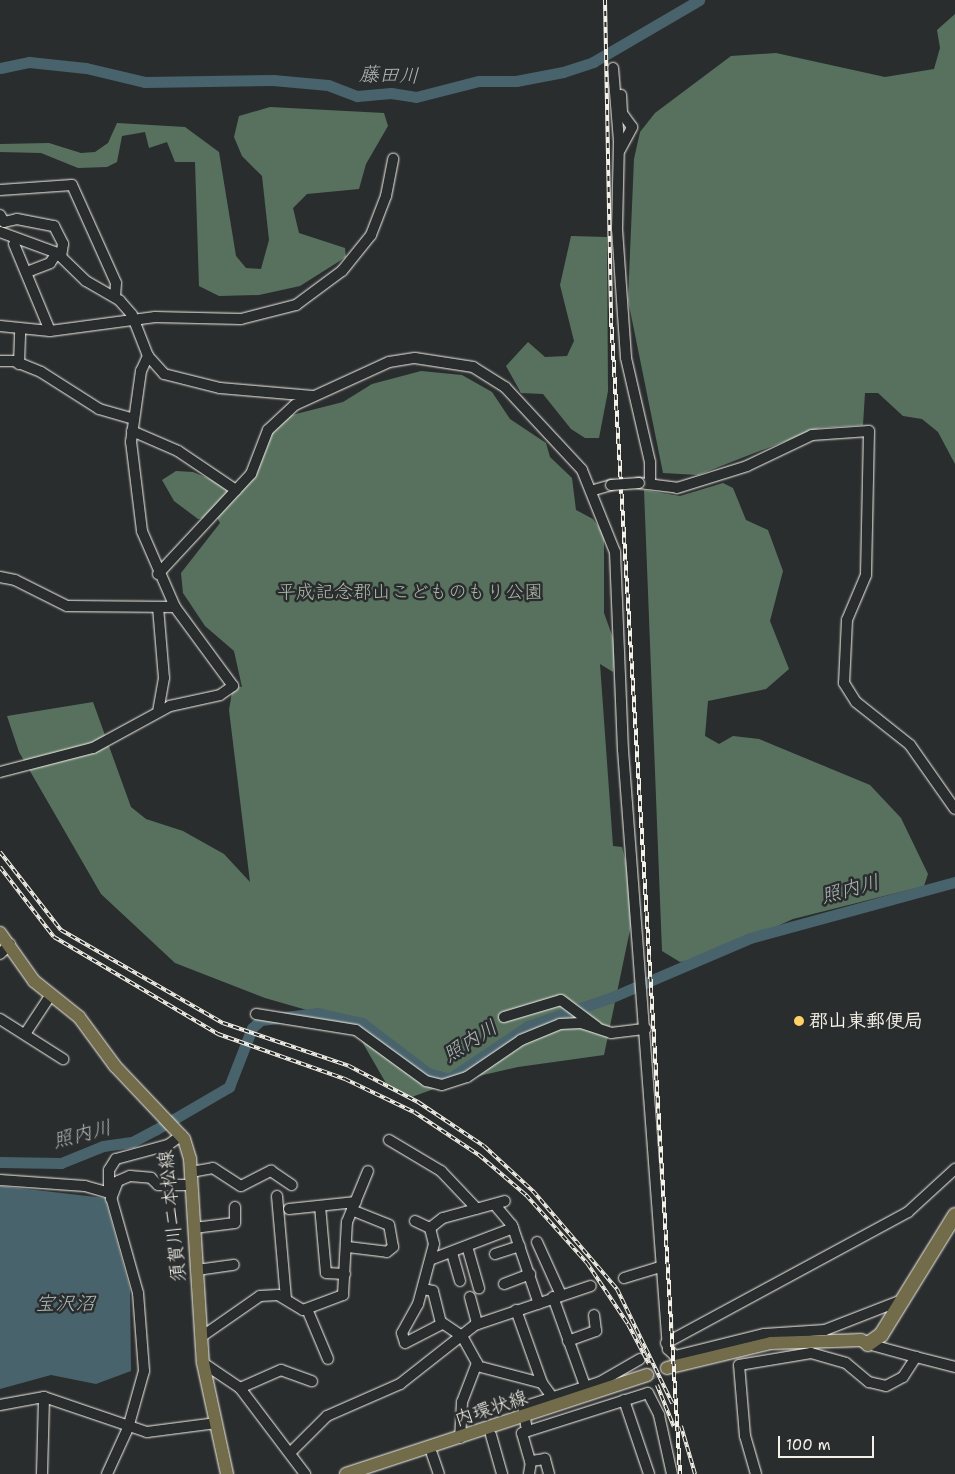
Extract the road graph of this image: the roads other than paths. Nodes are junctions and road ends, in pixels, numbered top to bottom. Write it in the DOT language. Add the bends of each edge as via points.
graph roads {
  1 [pos="618,152"];
  2 [pos="393,159"];
  3 [pos="0,190"];
  4 [pos="0,216"];
  5 [pos="0,232"];
  6 [pos="14,244"];
  7 [pos="59,254"];
  8 [pos="27,272"];
  9 [pos="115,297"];
  10 [pos="134,321"];
  11 [pos="0,326"];
  12 [pos="20,329"];
  13 [pos="50,331"];
  14 [pos="148,356"];
  15 [pos="0,361"];
  16 [pos="19,364"];
  17 [pos="313,396"];
  18 [pos="133,419"];
  19 [pos="132,431"];
  20 [pos="644,482"];
  21 [pos="236,490"];
  22 [pos="594,490"];
  23 [pos="158,574"];
  24 [pos="0,577"];
  25 [pos="158,606"];
  26 [pos="175,607"];
  27 [pos="158,711"];
  28 [pos="0,772"];
  29 [pos="955,809"];
  30 [pos="0,933"];
  31 [pos="10,944"];
  32 [pos="0,954"];
  33 [pos="50,996"];
  34 [pos="256,1014"];
  35 [pos="504,1017"];
  36 [pos="0,1019"];
  37 [pos="597,1028"];
  38 [pos="646,1029"];
  39 [pos="24,1034"];
  40 [pos="63,1059"];
  41 [pos="179,1132"];
  42 [pos="389,1140"];
  43 [pos="955,1169"];
  44 [pos="190,1172"];
  45 [pos="368,1172"];
  46 [pos="0,1180"];
  47 [pos="192,1185"];
  48 [pos="292,1185"];
  49 [pos="110,1196"];
  50 [pos="277,1196"];
  51 [pos="320,1206"];
  52 [pos="354,1206"];
  53 [pos="235,1207"];
  54 [pos="289,1208"];
  55 [pos="477,1209"];
  56 [pos="955,1215"];
  57 [pos="415,1222"];
  58 [pos="194,1228"];
  59 [pos="430,1228"];
  60 [pos="513,1228"];
  61 [pos="537,1242"];
  62 [pos="466,1246"];
  63 [pos="520,1246"];
  64 [pos="348,1247"];
  65 [pos="452,1253"];
  66 [pos="495,1254"];
  67 [pos="432,1259"];
  68 [pos="234,1265"];
  69 [pos="661,1267"];
  70 [pos="197,1270"];
  71 [pos="345,1274"];
  72 [pos="530,1274"];
  73 [pos="624,1278"];
  74 [pos="460,1281"];
  75 [pos="504,1284"];
  76 [pos="591,1286"];
  77 [pos="479,1288"];
  78 [pos="423,1289"];
  79 [pos="557,1296"];
  80 [pos="470,1297"];
  81 [pos="286,1298"];
  82 [pos="902,1300"];
  83 [pos="540,1304"];
  84 [pos="307,1309"];
  85 [pos="516,1310"];
  86 [pos="594,1315"];
  87 [pos="442,1324"];
  88 [pos="477,1324"];
  89 [pos="462,1336"];
  90 [pos="201,1337"];
  91 [pos="568,1341"];
  92 [pos="666,1343"];
  93 [pos="863,1344"];
  94 [pos="916,1357"];
  95 [pos="328,1359"];
  96 [pos="640,1359"];
  97 [pos="203,1363"];
  98 [pos="477,1366"];
  99 [pos="955,1367"];
  100 [pos="668,1372"];
  101 [pos="648,1378"];
  102 [pos="312,1381"];
  103 [pos="542,1383"];
  104 [pos="585,1386"];
  105 [pos="240,1388"];
  106 [pos="44,1397"];
  107 [pos="552,1397"];
  108 [pos="624,1400"];
  109 [pos="0,1405"];
  110 [pos="216,1423"];
  111 [pos="525,1424"];
  112 [pos="128,1428"];
  113 [pos="491,1435"];
  114 [pos="460,1438"];
  115 [pos="290,1453"];
  116 [pos="432,1454"];
  117 [pos="531,1462"];
  118 [pos="668,1472"];
  119 [pos="42,1474"];
  120 [pos="107,1474"];
  121 [pos="227,1474"];
  122 [pos="304,1474"];
  123 [pos="346,1474"];
  124 [pos="373,1474"];
  125 [pos="439,1474"];
  126 [pos="502,1474"];
  127 [pos="529,1474"];
  128 [pos="549,1474"];
  129 [pos="649,1474"];
  130 [pos="756,1474"];
  1 -- 1 [label="street" via="616,67 622,112 632,127"];
  1 -- 20 [label="street" via="617,229 626,358 650,462"];
  2 -- 10 [label="street" via="386,196 371,235 358,255 315,294 281,311 241,319 155,316"];
  3 -- 9 [label="street" via="72,185 116,283"];
  4 -- 7 [label="street" via="4,222 17,219 54,226 63,244"];
  5 -- 7 [label="street"];
  6 -- 8 [label="street"];
  7 -- 8 [label="street" via="50,263"];
  7 -- 9 [label="street" via="86,281"];
  8 -- 13 [label="street"];
  9 -- 10 [label="street"];
  10 -- 13 [label="street"];
  10 -- 14 [label="street"];
  11 -- 12 [label="street"];
  12 -- 13 [label="street"];
  12 -- 16 [label="street"];
  14 -- 17 [label="street" via="169,376 220,388"];
  14 -- 18 [label="street"];
  15 -- 16 [label="street"];
  16 -- 18 [label="street" via="48,376 99,408"];
  17 -- 21 [label="street" via="271,425 258,461"];
  17 -- 22 [label="street" via="389,362 435,359 473,367 505,387 582,470"];
  18 -- 19 [label="street"];
  19 -- 21 [label="street" via="178,451"];
  19 -- 23 [label="street" via="136,503"];
  20 -- 22 [label="street, bridge"];
  20 -- 29 [label="street" via="682,487 747,466 812,435 870,431 866,575 847,620 844,682 856,702 910,745"];
  21 -- 23 [label="street"];
  22 -- 38 [label="street" via="615,552 623,750"];
  23 -- 26 [label="street"];
  24 -- 25 [label="street" via="66,606"];
  25 -- 26 [label="street"];
  25 -- 27 [label="street" via="164,678"];
  26 -- 27 [label="street" via="233,686 220,695"];
  27 -- 28 [label="street" via="93,748"];
  30 -- 31 [label="main road, 須賀川二本松線"];
  31 -- 32 [label="street"];
  31 -- 33 [label="main road, 須賀川二本松線"];
  33 -- 39 [label="street"];
  33 -- 41 [label="main road, 須賀川二本松線" via="79,1017 116,1066"];
  34 -- 37 [label="street" via="356,1030 426,1081 442,1085 467,1077 537,1032 575,1023"];
  35 -- 37 [label="street" via="562,1000"];
  36 -- 39 [label="street"];
  37 -- 38 [label="street" via="611,1032"];
  38 -- 69 [label="street"];
  39 -- 40 [label="street"];
  41 -- 44 [label="main road, 須賀川二本松線"];
  41 -- 49 [label="street" via="168,1145 116,1159 109,1170"];
  42 -- 55 [label="street" via="441,1171"];
  43 -- 92 [label="street" via="908,1212"];
  44 -- 47 [label="main road, 須賀川二本松線"];
  44 -- 48 [label="street" via="215,1169 241,1186 271,1171"];
  45 -- 52 [label="street"];
  46 -- 49 [label="street" via="85,1186"];
  47 -- 49 [label="street" via="158,1185 151,1178 130,1176 118,1181"];
  47 -- 58 [label="main road, 須賀川二本松線"];
  49 -- 112 [label="street" via="138,1293 144,1371"];
  50 -- 81 [label="street"];
  51 -- 52 [label="street"];
  51 -- 54 [label="street"];
  51 -- 71 [label="street" via="326,1274"];
  52 -- 64 [label="street"];
  52 -- 64 [label="street" via="389,1225 393,1247 386,1252"];
  53 -- 58 [label="street" via="234,1224"];
  55 -- 59 [label="street" via="443,1218"];
  55 -- 60 [label="street" via="500,1203"];
  56 -- 82 [label="highway"];
  57 -- 59 [label="street"];
  58 -- 70 [label="main road, 須賀川二本松線"];
  59 -- 67 [label="street"];
  60 -- 62 [label="street"];
  60 -- 63 [label="street"];
  61 -- 79 [label="street"];
  62 -- 65 [label="street"];
  62 -- 77 [label="street"];
  63 -- 66 [label="street"];
  63 -- 72 [label="street"];
  64 -- 71 [label="street"];
  65 -- 67 [label="street"];
  65 -- 74 [label="street"];
  67 -- 78 [label="street"];
  68 -- 70 [label="street"];
  69 -- 73 [label="street"];
  69 -- 92 [label="street"];
  70 -- 90 [label="main road, 須賀川二本松線"];
  71 -- 84 [label="street" via="343,1295"];
  72 -- 75 [label="street"];
  72 -- 83 [label="street"];
  76 -- 79 [label="street"];
  78 -- 87 [label="street" via="434,1293"];
  78 -- 87 [label="street" via="404,1326 405,1343"];
  79 -- 83 [label="street"];
  79 -- 91 [label="street"];
  80 -- 88 [label="street"];
  81 -- 84 [label="street"];
  81 -- 90 [label="street" via="260,1296"];
  82 -- 92 [label="street" via="825,1330 764,1334 675,1356"];
  82 -- 93 [label="highway" via="881,1335"];
  83 -- 85 [label="street"];
  84 -- 95 [label="street"];
  85 -- 88 [label="street"];
  85 -- 103 [label="street"];
  86 -- 91 [label="street" via="596,1331"];
  87 -- 89 [label="street"];
  88 -- 89 [label="street"];
  89 -- 98 [label="street"];
  89 -- 115 [label="street" via="400,1384 328,1416"];
  90 -- 97 [label="main road, 須賀川二本松線"];
  91 -- 104 [label="street"];
  93 -- 94 [label="street"];
  93 -- 100 [label="main road" via="752,1353"];
  94 -- 99 [label="street"];
  94 -- 130 [label="street" via="903,1377 886,1386 869,1382 846,1363 811,1354 739,1365 745,1436"];
  96 -- 104 [label="street"];
  97 -- 105 [label="street"];
  97 -- 110 [label="main road, 須賀川二本松線"];
  98 -- 103 [label="street"];
  98 -- 114 [label="street" via="462,1402"];
  101 -- 111 [label="main road, 内環状線"];
  102 -- 105 [label="street" via="281,1370"];
  103 -- 107 [label="street"];
  104 -- 107 [label="street"];
  105 -- 115 [label="street"];
  106 -- 109 [label="street"];
  106 -- 112 [label="street"];
  106 -- 119 [label="street"];
  107 -- 111 [label="street" via="523,1407"];
  108 -- 111 [label="street"];
  108 -- 118 [label="street" via="645,1393 653,1398"];
  108 -- 129 [label="street"];
  110 -- 112 [label="street" via="158,1432"];
  110 -- 121 [label="main road, 須賀川二本松線"];
  111 -- 113 [label="main road, 内環状線"];
  111 -- 114 [label="main road, 内環状線"];
  111 -- 117 [label="street" via="522,1433"];
  112 -- 120 [label="street"];
  113 -- 116 [label="main road, 内環状線"];
  113 -- 126 [label="street"];
  114 -- 123 [label="main road, 内環状線"];
  115 -- 122 [label="street"];
  116 -- 124 [label="main road, 内環状線"];
  116 -- 125 [label="street"];
  117 -- 127 [label="street"];
  117 -- 128 [label="street" via="545,1459"];
}
